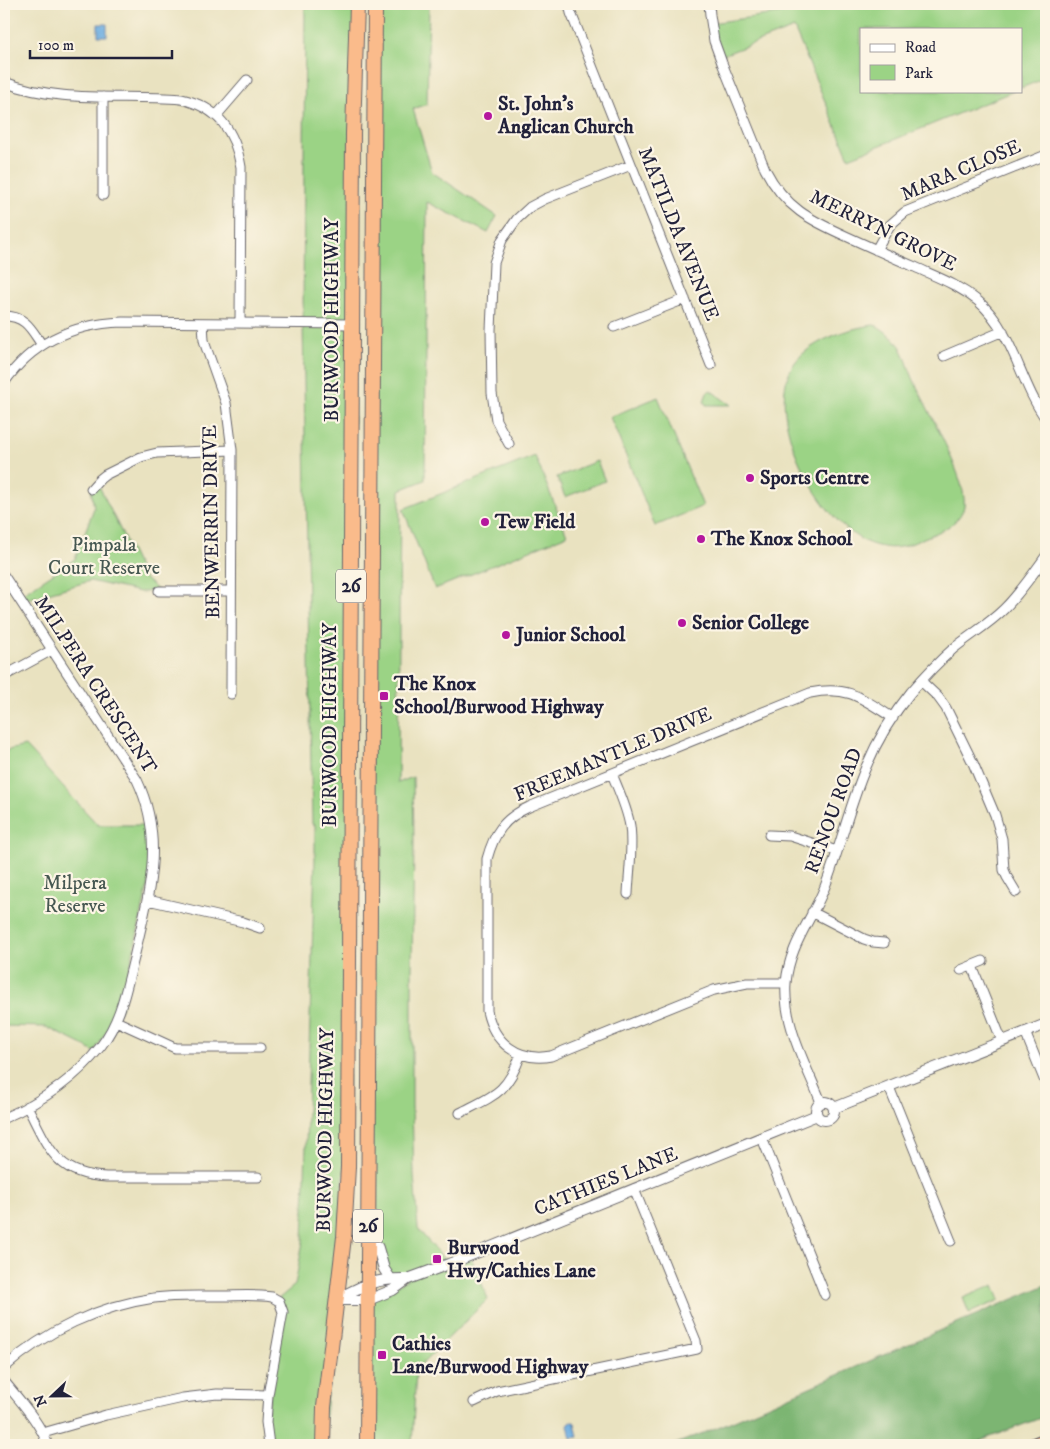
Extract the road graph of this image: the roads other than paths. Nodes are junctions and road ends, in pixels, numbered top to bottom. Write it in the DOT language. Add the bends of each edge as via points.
graph roads {
  1 [pos="357,4"];
  2 [pos="375,4"];
  3 [pos="569,4"];
  4 [pos="709,4"];
  5 [pos="247,80"];
  6 [pos="4,82"];
  7 [pos="103,97"];
  8 [pos="216,116"];
  9 [pos="1046,155"];
  10 [pos="631,165"];
  11 [pos="103,195"];
  12 [pos="876,250"];
  13 [pos="685,299"];
  14 [pos="4,316"];
  15 [pos="203,323"];
  16 [pos="240,323"];
  17 [pos="352,324"];
  18 [pos="614,327"];
  19 [pos="1003,332"];
  20 [pos="42,345"];
  21 [pos="944,356"];
  22 [pos="711,365"];
  23 [pos="4,383"];
  24 [pos="1046,419"];
  25 [pos="508,444"];
  26 [pos="232,450"];
  27 [pos="91,489"];
  28 [pos="1046,556"];
  29 [pos="4,576"];
  30 [pos="159,591"];
  31 [pos="231,591"];
  32 [pos="52,650"];
  33 [pos="4,676"];
  34 [pos="921,680"];
  35 [pos="231,694"];
  36 [pos="893,718"];
  37 [pos="612,774"];
  38 [pos="769,836"];
  39 [pos="837,851"];
  40 [pos="1016,892"];
  41 [pos="628,894"];
  42 [pos="148,900"];
  43 [pos="812,912"];
  44 [pos="260,928"];
  45 [pos="884,943"];
  46 [pos="983,961"];
  47 [pos="972,966"];
  48 [pos="960,970"];
  49 [pos="786,983"];
  50 [pos="116,1021"];
  51 [pos="1046,1024"];
  52 [pos="1025,1032"];
  53 [pos="1002,1041"];
  54 [pos="260,1048"];
  55 [pos="521,1054"];
  56 [pos="1046,1084"];
  57 [pos="889,1087"];
  58 [pos="821,1102"];
  59 [pos="27,1106"];
  60 [pos="834,1108"];
  61 [pos="460,1113"];
  62 [pos="817,1115"];
  63 [pos="4,1118"];
  64 [pos="762,1138"];
  65 [pos="369,1165"];
  66 [pos="348,1167"];
  67 [pos="258,1177"];
  68 [pos="634,1189"];
  69 [pos="368,1227"];
  70 [pos="952,1241"];
  71 [pos="390,1278"];
  72 [pos="408,1279"];
  73 [pos="368,1283"];
  74 [pos="825,1295"];
  75 [pos="336,1300"];
  76 [pos="368,1300"];
  77 [pos="4,1368"];
  78 [pos="4,1381"];
  79 [pos="268,1395"];
  80 [pos="474,1402"];
  81 [pos="43,1433"];
  82 [pos="1046,1441"];
  83 [pos="48,1445"];
  84 [pos="269,1445"];
  85 [pos="323,1445"];
  86 [pos="367,1445"];
  87 [pos="1036,1445"];
  1 -- 17 [label="highway, BURWOOD HIGHWAY / 26"];
  2 -- 65 [label="highway, BURWOOD HIGHWAY / 26"];
  3 -- 10 [label="street, MATILDA AVENUE"];
  4 -- 12 [label="street, MERRYN GROVE" via="722,63 777,189 791,205 814,221"];
  5 -- 8 [label="street"];
  6 -- 7 [label="street" via="62,96"];
  7 -- 8 [label="street" via="181,99 209,109"];
  7 -- 11 [label="street"];
  8 -- 16 [label="street" via="234,141 241,167"];
  9 -- 12 [label="street, MARA CLOSE" via="905,212 890,225"];
  10 -- 13 [label="street, MATILDA AVENUE"];
  10 -- 25 [label="street" via="530,207 516,219 502,240 494,263 492,393 496,420"];
  12 -- 19 [label="street, MERRYN GROVE" via="955,285 980,304"];
  13 -- 18 [label="street"];
  13 -- 22 [label="street, MATILDA AVENUE"];
  14 -- 20 [label="street" via="22,320"];
  15 -- 16 [label="street"];
  15 -- 20 [label="street" via="99,324 76,329"];
  15 -- 26 [label="street, BENWERRIN DRIVE" via="206,347 226,403"];
  16 -- 17 [label="street"];
  17 -- 66 [label="highway, BURWOOD HIGHWAY / 26"];
  19 -- 21 [label="street"];
  19 -- 24 [label="street, MERRYN GROVE"];
  20 -- 23 [label="street" via="14,369"];
  26 -- 27 [label="street" via="157,453 141,457 105,475"];
  26 -- 31 [label="street, BENWERRIN DRIVE"];
  28 -- 34 [label="street, RENOU ROAD" via="1004,609"];
  29 -- 32 [label="street, MILPERA CRESCENT"];
  30 -- 31 [label="street"];
  31 -- 35 [label="street, BENWERRIN DRIVE"];
  32 -- 33 [label="street"];
  32 -- 42 [label="street, MILPERA CRESCENT" via="143,793 150,819 152,847"];
  34 -- 36 [label="street, RENOU ROAD"];
  34 -- 40 [label="street" via="946,708 973,763 1002,839 1004,870"];
  36 -- 37 [label="street, FREEMANTLE DRIVE" via="857,695 838,691 816,692"];
  36 -- 39 [label="street, RENOU ROAD" via="866,766"];
  37 -- 41 [label="street" via="630,826"];
  37 -- 55 [label="street, FREEMANTLE DRIVE" via="518,812 502,826 490,849 487,1011 499,1039"];
  38 -- 39 [label="street" via="790,836"];
  39 -- 43 [label="street, RENOU ROAD"];
  42 -- 44 [label="street"];
  42 -- 50 [label="street, MILPERA CRESCENT"];
  43 -- 45 [label="street" via="864,939"];
  43 -- 49 [label="street, RENOU ROAD" via="795,944"];
  46 -- 47 [label="street"];
  47 -- 48 [label="street"];
  47 -- 53 [label="street"];
  49 -- 55 [label="street, FREEMANTLE DRIVE" via="748,983 723,988 558,1054 544,1057"];
  49 -- 58 [label="street, RENOU ROAD" via="790,1022"];
  50 -- 54 [label="street" via="175,1048"];
  50 -- 59 [label="street, MILPERA CRESCENT" via="101,1046 79,1070"];
  51 -- 52 [label="street"];
  52 -- 53 [label="street"];
  52 -- 56 [label="street"];
  53 -- 57 [label="street"];
  55 -- 61 [label="street" via="502,1090"];
  57 -- 60 [label="street"];
  57 -- 70 [label="street"];
  58 -- 60 [label="street" via="829,1102"];
  58 -- 62 [label="street" via="816,1106"];
  59 -- 63 [label="street, MILPERA CRESCENT"];
  59 -- 67 [label="street" via="51,1151 76,1172 106,1177"];
  60 -- 62 [label="street" via="830,1119 824,1120"];
  62 -- 64 [label="street, CATHIES LANE"];
  64 -- 68 [label="street, CATHIES LANE"];
  64 -- 74 [label="street"];
  65 -- 66 [label="highway"];
  65 -- 69 [label="highway, BURWOOD HIGHWAY / 26"];
  66 -- 75 [label="highway, BURWOOD HIGHWAY / 26"];
  68 -- 72 [label="street, CATHIES LANE"];
  68 -- 80 [label="street" via="697,1349 497,1391"];
  69 -- 71 [label="street"];
  69 -- 73 [label="highway, BURWOOD HIGHWAY / 26"];
  71 -- 72 [label="street, CATHIES LANE"];
  71 -- 73 [label="street, CATHIES LANE"];
  72 -- 76 [label="street, CATHIES LANE" via="393,1290"];
  73 -- 75 [label="street, CATHIES LANE"];
  73 -- 76 [label="highway, BURWOOD HIGHWAY / 26"];
  75 -- 76 [label="street, CATHIES LANE"];
  75 -- 85 [label="highway, BURWOOD HIGHWAY / 26"];
  76 -- 86 [label="highway, BURWOOD HIGHWAY / 26"];
  77 -- 79 [label="street" via="62,1328 122,1305 168,1297 269,1297 279,1301 283,1312"];
  78 -- 81 [label="street"];
  79 -- 81 [label="street" via="217,1394 183,1398"];
  79 -- 84 [label="street" via="266,1422"];
  81 -- 83 [label="street"];
  82 -- 87 [label="highway"];
}
